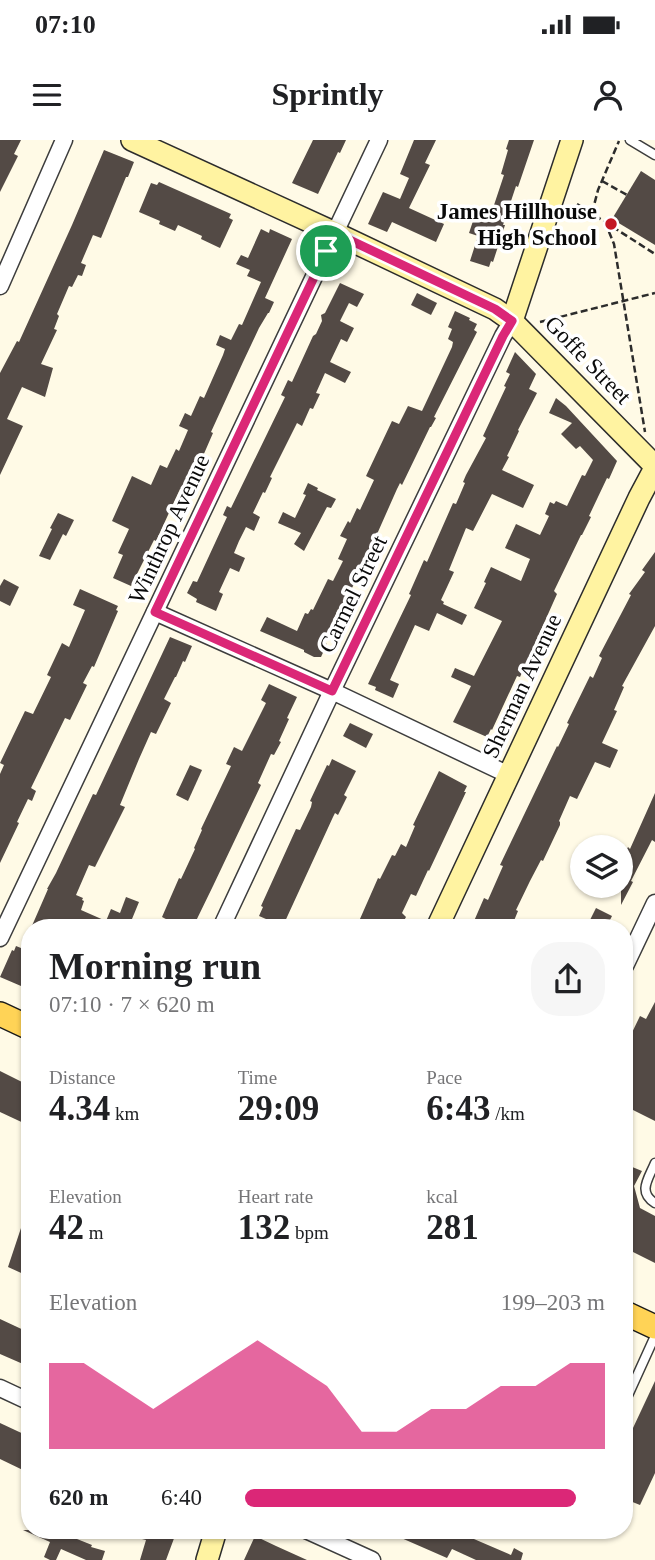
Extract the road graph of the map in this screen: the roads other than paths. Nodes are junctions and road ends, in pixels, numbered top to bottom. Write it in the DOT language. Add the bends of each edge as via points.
graph roads {
  1 [pos="64,140"];
  2 [pos="132,140"];
  3 [pos="379,140"];
  4 [pos="572,140"];
  5 [pos="630,140"];
  6 [pos="655,155"];
  7 [pos="335,233"];
  8 [pos="0,286"];
  9 [pos="512,321"];
  10 [pos="655,467"];
  11 [pos="155,612"];
  12 [pos="332,691"];
  13 [pos="509,775"];
  14 [pos="655,903"];
  15 [pos="225,919"];
  16 [pos="441,919"];
  17 [pos="0,938"];
  18 [pos="633,949"];
  19 [pos="0,1014"];
  20 [pos="21,1024"];
  21 [pos="655,1163"];
  22 [pos="655,1203"];
  23 [pos="633,1317"];
  24 [pos="655,1327"];
  25 [pos="655,1336"];
  26 [pos="633,1384"];
  27 [pos="0,1388"];
  28 [pos="21,1398"];
  29 [pos="213,1539"];
  30 [pos="326,1539"];
  31 [pos="207,1560"];
  32 [pos="372,1560"];
  1 -- 8 [label="street"];
  2 -- 7 [label="main road, Goffe Street"];
  3 -- 7 [label="street, Winthrop Avenue"];
  4 -- 9 [label="main road"];
  5 -- 6 [label="lane"];
  7 -- 9 [label="main road, Goffe Street"];
  7 -- 11 [label="street, Winthrop Avenue"];
  9 -- 10 [label="main road, Goffe Street"];
  9 -- 12 [label="street, Carmel Street"];
  10 -- 13 [label="main road, Sherman Avenue"];
  11 -- 12 [label="street"];
  11 -- 17 [label="street, Winthrop Avenue"];
  12 -- 13 [label="street"];
  12 -- 15 [label="street, Carmel Street"];
  13 -- 16 [label="main road, Sherman Avenue"];
  14 -- 18 [label="street"];
  19 -- 20 [label="main road"];
  21 -- 22 [label="lane" via="645,1188"];
  23 -- 24 [label="main road"];
  25 -- 26 [label="lane"];
  27 -- 28 [label="street"];
  29 -- 31 [label="main road"];
  30 -- 32 [label="street"];
}
